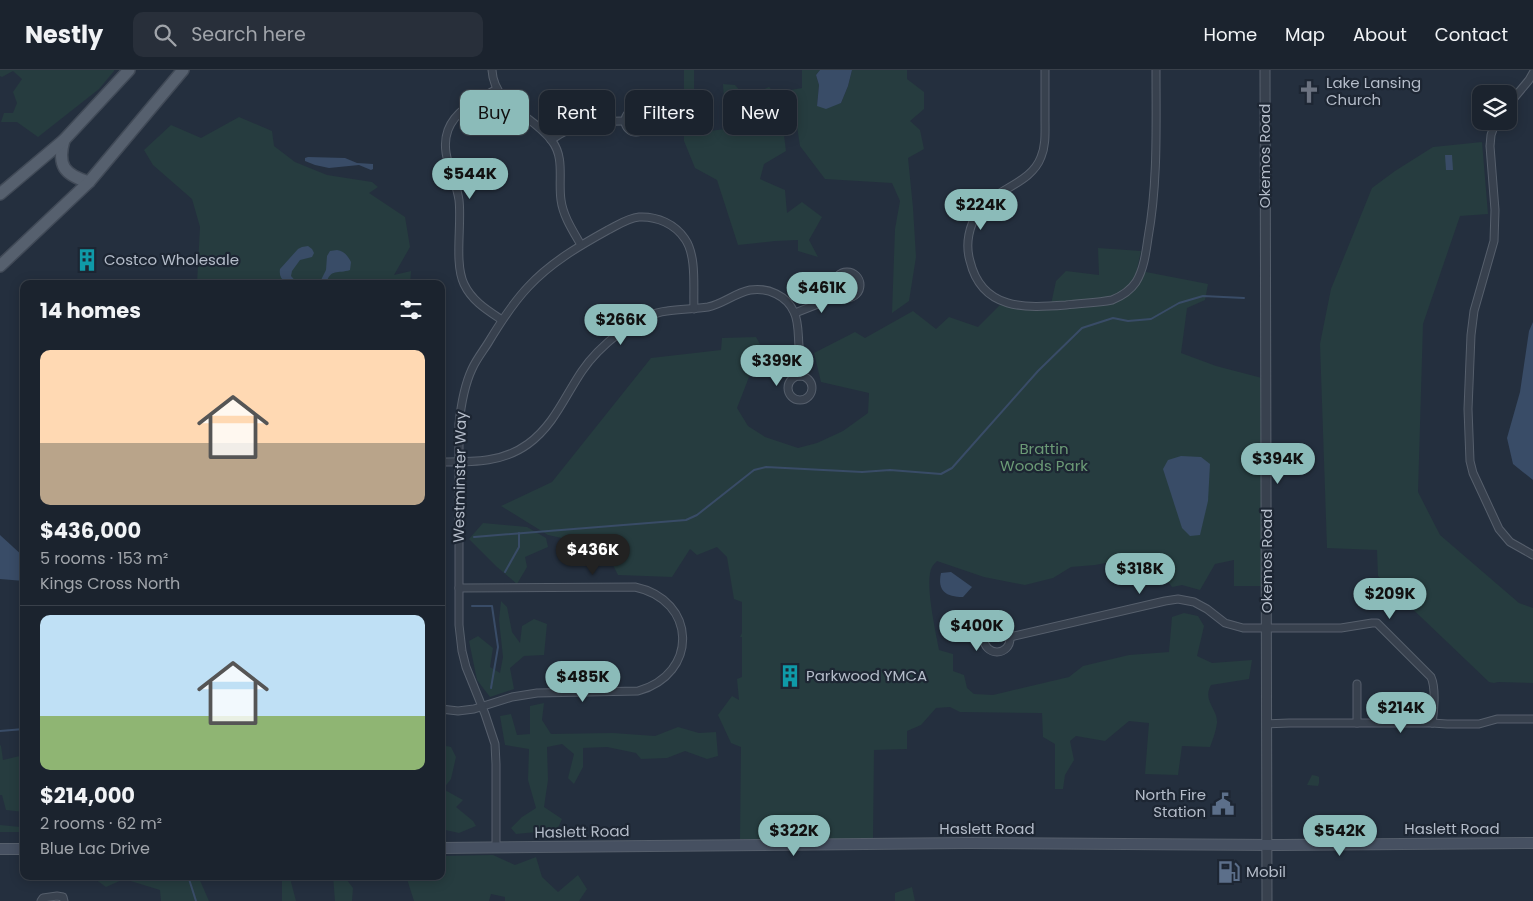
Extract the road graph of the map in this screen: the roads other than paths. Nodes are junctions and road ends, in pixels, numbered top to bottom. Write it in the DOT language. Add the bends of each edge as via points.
graph roads {
  1 [pos="129,70"];
  2 [pos="183,70"];
  3 [pos="492,70"];
  4 [pos="1045,70"];
  5 [pos="1156,70"];
  6 [pos="1265,70"];
  7 [pos="1533,74"];
  8 [pos="497,89"];
  9 [pos="1517,94"];
  10 [pos="624,121"];
  11 [pos="1493,130"];
  12 [pos="64,140"];
  13 [pos="551,140"];
  14 [pos="89,182"];
  15 [pos="0,194"];
  16 [pos="581,245"];
  17 [pos="0,266"];
  18 [pos="837,293"];
  19 [pos="694,309"];
  20 [pos="795,313"];
  21 [pos="502,320"];
  22 [pos="800,376"];
  23 [pos="445,462"];
  24 [pos="459,462"];
  25 [pos="1533,555"];
  26 [pos="459,588"];
  27 [pos="1267,628"];
  28 [pos="1010,636"];
  29 [pos="1356,684"];
  30 [pos="482,707"];
  31 [pos="445,709"];
  32 [pos="1533,719"];
  33 [pos="1432,722"];
  34 [pos="1357,723"];
  35 [pos="1267,724"];
  36 [pos="1533,843"];
  37 [pos="1266,845"];
  38 [pos="445,848"];
  39 [pos="496,848"];
  40 [pos="0,849"];
  41 [pos="20,849"];
  42 [pos="41,901"];
  43 [pos="64,901"];
  44 [pos="1267,901"];
  1 -- 12 [label="main road"];
  2 -- 14 [label="main road"];
  3 -- 8 [label="street"];
  4 -- 5 [label="street" via="1042,156 1028,176 989,200 976,216 968,243 968,257 981,284 992,295 1019,306 1106,301 1118,298 1132,287 1139,276 1152,213"];
  6 -- 27 [label="street, Okemos Road"];
  7 -- 9 [label="street"];
  8 -- 13 [label="street" via="507,102"];
  8 -- 21 [label="street" via="458,114 448,128 445,146 458,192 463,281 480,305"];
  10 -- 13 [label="street" via="584,123"];
  11 -- 25 [label="street" via="1490,146 1494,241 1474,311 1468,409 1470,461 1499,529 1510,542"];
  12 -- 14 [label="main road" via="60,152 62,163 72,176"];
  12 -- 15 [label="main road"];
  13 -- 16 [label="street" via="560,158 563,210"];
  14 -- 17 [label="main road"];
  16 -- 19 [label="street, Westminster Way" via="637,218 651,217 665,222 686,239 690,250"];
  16 -- 21 [label="street, Westminster Way" via="541,274"];
  18 -- 20 [label="street"];
  19 -- 20 [label="street" via="760,289 780,297"];
  19 -- 24 [label="street" via="648,316 605,345 582,371 548,425 527,445 497,459"];
  20 -- 22 [label="street"];
  21 -- 24 [label="street, Westminster Way" via="473,367 465,388 459,424"];
  23 -- 24 [label="street"];
  24 -- 26 [label="street, Westminster Way"];
  26 -- 30 [label="street, Westminster Way" via="462,651"];
  26 -- 30 [label="street" via="635,587 660,596 680,621 680,656 664,678 648,688 627,692 524,695"];
  27 -- 28 [label="street" via="1229,625 1198,604 1178,599"];
  27 -- 33 [label="street" via="1341,628 1377,623 1431,677"];
  27 -- 35 [label="street, Okemos Road"];
  29 -- 34 [label="street"];
  30 -- 31 [label="street"];
  30 -- 39 [label="street, Westminster Way" via="495,744"];
  32 -- 33 [label="street" via="1497,719 1479,724"];
  33 -- 34 [label="street"];
  34 -- 35 [label="street"];
  35 -- 37 [label="street, Okemos Road"];
  36 -- 37 [label="main road, Haslett Road"];
  37 -- 39 [label="main road, Haslett Road" via="967,843"];
  37 -- 44 [label="street, Okemos Road"];
  38 -- 39 [label="main road, Haslett Road"];
  40 -- 41 [label="main road"];
  42 -- 43 [label="street" via="57,896 63,897"];
}
